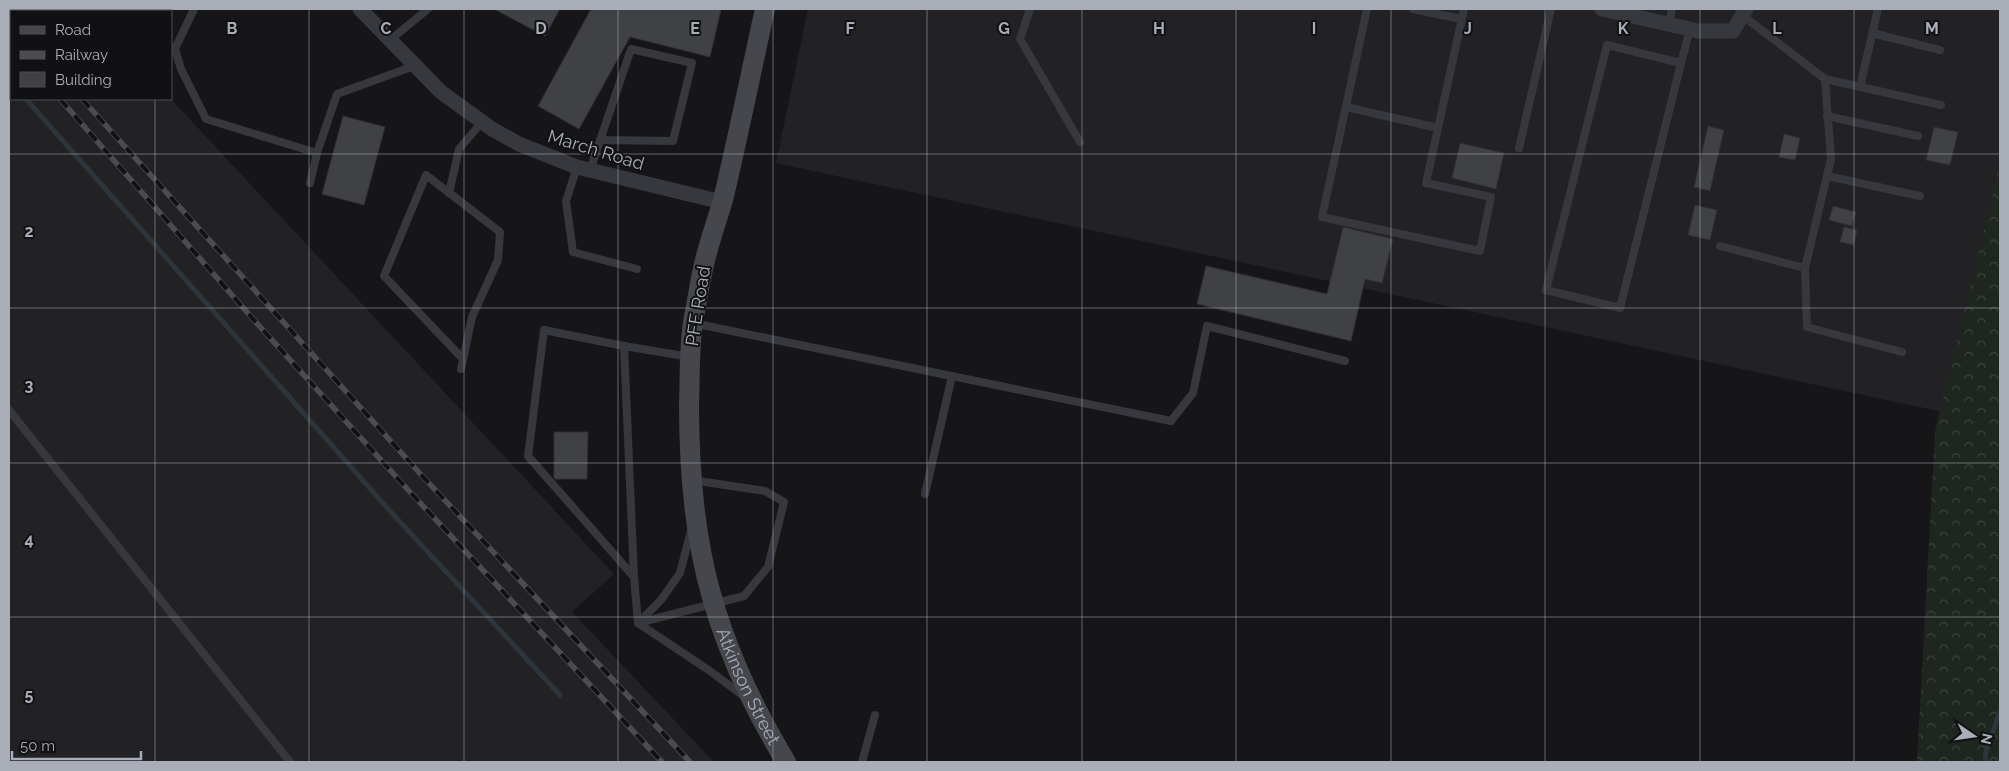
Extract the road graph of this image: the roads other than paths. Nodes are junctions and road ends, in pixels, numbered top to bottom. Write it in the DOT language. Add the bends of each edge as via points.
graph roads {
  1 [pos="194,9"];
  2 [pos="428,9"];
  3 [pos="765,9"];
  4 [pos="1030,9"];
  5 [pos="1367,9"];
  6 [pos="1414,9"];
  7 [pos="1464,9"];
  8 [pos="1551,9"];
  9 [pos="1602,9"];
  10 [pos="1672,9"];
  11 [pos="1878,9"];
  12 [pos="365,10"];
  13 [pos="1619,11"];
  14 [pos="1744,12"];
  15 [pos="1461,19"];
  16 [pos="1669,24"];
  17 [pos="1690,29"];
  18 [pos="1872,33"];
  19 [pos="390,40"];
  20 [pos="1940,50"];
  21 [pos="1681,63"];
  22 [pos="414,66"];
  23 [pos="1825,80"];
  24 [pos="1860,87"];
  25 [pos="1941,106"];
  26 [pos="1346,107"];
  27 [pos="1827,116"];
  28 [pos="482,122"];
  29 [pos="1438,128"];
  30 [pos="1918,136"];
  31 [pos="600,140"];
  32 [pos="1080,142"];
  33 [pos="1519,148"];
  34 [pos="317,153"];
  35 [pos="583,169"];
  36 [pos="1827,176"];
  37 [pos="310,183"];
  38 [pos="450,193"];
  39 [pos="1920,196"];
  40 [pos="722,202"];
  41 [pos="1720,246"];
  42 [pos="1805,268"];
  43 [pos="637,269"];
  44 [pos="693,323"];
  45 [pos="624,346"];
  46 [pos="1902,352"];
  47 [pos="690,357"];
  48 [pos="464,359"];
  49 [pos="1345,361"];
  50 [pos="461,369"];
  51 [pos="952,376"];
  52 [pos="9,410"];
  53 [pos="691,479"];
  54 [pos="925,494"];
  55 [pos="696,515"];
  56 [pos="634,577"];
  57 [pos="715,606"];
  58 [pos="638,623"];
  59 [pos="754,705"];
  60 [pos="875,715"];
  61 [pos="290,762"];
  62 [pos="786,762"];
  63 [pos="862,762"];
  1 -- 34 [label="lane" via="175,49 181,69 206,119"];
  2 -- 19 [label="lane"];
  3 -- 40 [label="main road, PFE Road"];
  4 -- 32 [label="lane" via="1020,39"];
  5 -- 26 [label="lane"];
  6 -- 15 [label="lane"];
  7 -- 15 [label="lane"];
  8 -- 33 [label="lane"];
  9 -- 13 [label="street"];
  10 -- 16 [label="lane"];
  11 -- 18 [label="lane"];
  12 -- 19 [label="street, March Road"];
  13 -- 16 [label="street"];
  14 -- 17 [label="street" via="1733,31"];
  14 -- 23 [label="lane"];
  15 -- 29 [label="lane"];
  16 -- 17 [label="street"];
  17 -- 21 [label="lane"];
  18 -- 20 [label="lane"];
  18 -- 24 [label="lane"];
  19 -- 22 [label="street, March Road"];
  21 -- 21 [label="lane" via="1620,308 1546,290 1607,44"];
  22 -- 28 [label="street, March Road" via="441,92"];
  22 -- 34 [label="lane" via="337,94"];
  23 -- 24 [label="lane"];
  23 -- 27 [label="lane"];
  24 -- 25 [label="lane"];
  26 -- 29 [label="lane"];
  26 -- 29 [label="lane" via="1322,217 1480,251 1491,197 1426,183"];
  27 -- 30 [label="lane"];
  27 -- 36 [label="lane" via="1831,159"];
  28 -- 35 [label="street, March Road" via="519,144"];
  28 -- 38 [label="lane" via="459,149"];
  31 -- 31 [label="lane" via="632,49 692,63 673,141"];
  31 -- 35 [label="lane"];
  34 -- 37 [label="lane"];
  35 -- 40 [label="street, March Road"];
  35 -- 43 [label="lane" via="566,201 573,252"];
  36 -- 39 [label="lane"];
  36 -- 42 [label="lane"];
  38 -- 48 [label="lane" via="500,232 498,260 472,317"];
  38 -- 48 [label="lane" via="426,175 384,276"];
  40 -- 44 [label="main road, PFE Road" via="705,260"];
  41 -- 42 [label="lane"];
  42 -- 46 [label="lane" via="1807,326"];
  44 -- 47 [label="main road, PFE Road"];
  44 -- 51 [label="lane"];
  45 -- 47 [label="lane"];
  45 -- 56 [label="lane"];
  45 -- 56 [label="lane" via="544,330 528,456"];
  47 -- 53 [label="main road, PFE Road"];
  48 -- 50 [label="lane"];
  49 -- 51 [label="lane" via="1207,326 1193,393 1171,421"];
  51 -- 54 [label="lane"];
  52 -- 61 [label="lane"];
  53 -- 55 [label="main road, PFE Road"];
  53 -- 57 [label="lane" via="765,492 784,502 768,566 744,596"];
  55 -- 57 [label="main road, PFE Road" via="702,556"];
  55 -- 58 [label="lane" via="680,573 661,600"];
  56 -- 58 [label="lane"];
  57 -- 58 [label="lane"];
  57 -- 59 [label="main road, Atkinson Street"];
  58 -- 59 [label="lane" via="710,670"];
  59 -- 62 [label="main road, Atkinson Street"];
  60 -- 63 [label="lane"];
}
